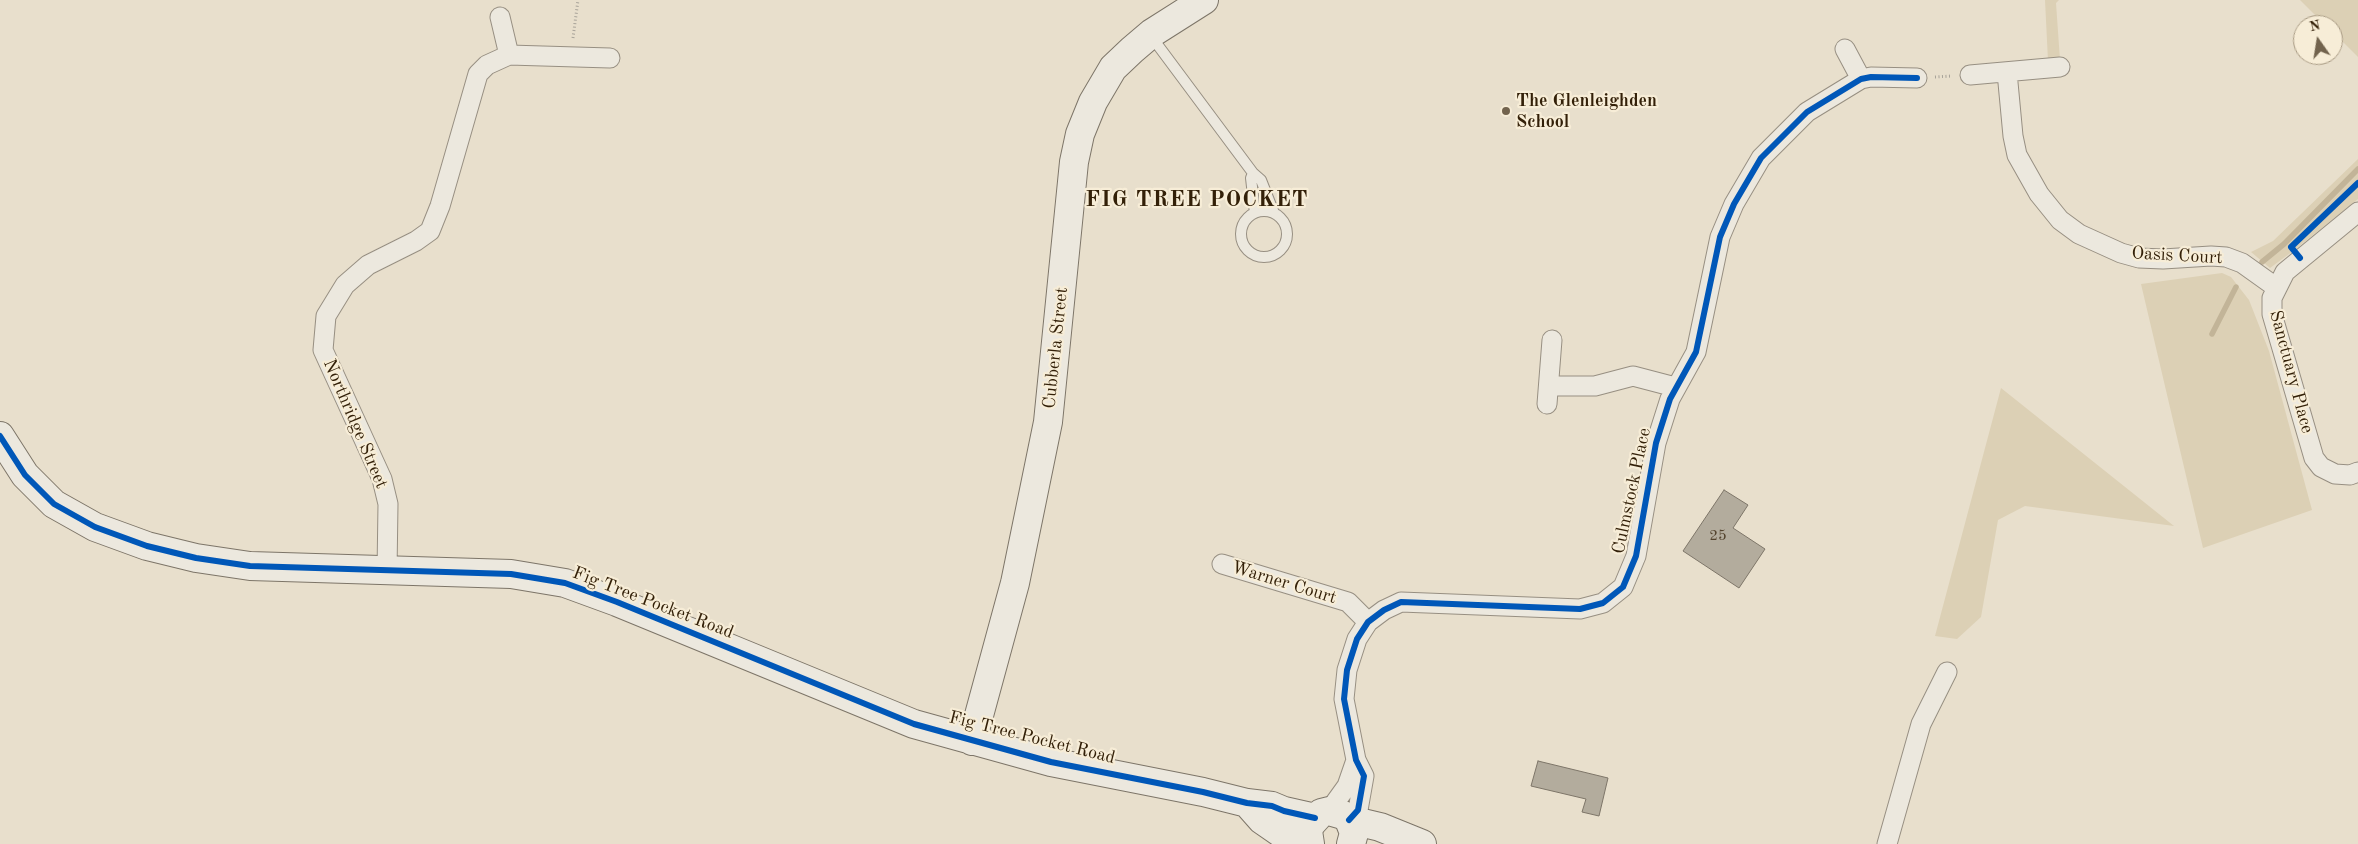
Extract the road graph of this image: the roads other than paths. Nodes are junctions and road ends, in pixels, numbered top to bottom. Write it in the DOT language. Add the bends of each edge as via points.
graph roads {
  1 [pos="1204,0"];
  2 [pos="500,17"];
  3 [pos="1151,35"];
  4 [pos="1845,49"];
  5 [pos="508,55"];
  6 [pos="610,58"];
  7 [pos="2060,67"];
  8 [pos="2008,72"];
  9 [pos="1970,75"];
  10 [pos="1917,78"];
  11 [pos="1861,79"];
  12 [pos="1253,173"];
  13 [pos="2358,212"];
  14 [pos="1255,213"];
  15 [pos="1274,213"];
  16 [pos="2277,288"];
  17 [pos="1552,340"];
  18 [pos="1675,387"];
  19 [pos="0,436"];
  20 [pos="2358,472"];
  21 [pos="1222,564"];
  22 [pos="387,572"];
  23 [pos="1368,622"];
  24 [pos="1947,672"];
  25 [pos="972,741"];
  26 [pos="1247,803"];
  27 [pos="1334,827"];
  28 [pos="1417,843"];
  29 [pos="1304,844"];
  30 [pos="1374,844"];
  31 [pos="1887,844"];
  1 -- 3 [label="street, Cubberla Street"];
  2 -- 5 [label="street"];
  3 -- 12 [label="lane"];
  3 -- 25 [label="street, Cubberla Street" via="1113,68 1093,102 1080,134 1074,162 1048,422 1015,583"];
  4 -- 11 [label="street"];
  5 -- 6 [label="street, Northridge Street"];
  5 -- 22 [label="street, Northridge Street" via="487,65 478,74 430,231 368,265 345,285 326,316 323,350 382,479 388,504"];
  7 -- 8 [label="street"];
  8 -- 9 [label="street"];
  8 -- 16 [label="street, Oasis Court" via="2017,155 2039,194 2060,220 2079,234 2139,258 2226,257 2242,263"];
  10 -- 11 [label="street, Culmstock Place"];
  11 -- 18 [label="street, Culmstock Place" via="1807,112 1761,158 1734,204 1720,237 1696,352"];
  12 -- 14 [label="lane"];
  12 -- 15 [label="lane" via="1264,184"];
  13 -- 16 [label="street, Sanctuary Place" via="2285,272"];
  14 -- 15 [label="lane"];
  14 -- 15 [label="lane" via="1244,223 1242,238 1249,251 1264,256 1278,251 1286,239 1284,223"];
  16 -- 20 [label="street, Sanctuary Place" via="2272,298 2272,314 2314,458 2321,467 2335,474"];
  17 -- 18 [label="street" via="1548,395 1633,376"];
  18 -- 23 [label="street, Culmstock Place" via="1656,443 1636,556 1623,587 1603,603 1580,609 1401,602"];
  19 -- 22 [label="street, Fig Tree Pocket Road" via="25,476 54,504 95,527 147,546 250,566"];
  21 -- 23 [label="street, Warner Court" via="1348,602"];
  22 -- 25 [label="street, Fig Tree Pocket Road" via="511,574 564,583 618,602 914,724"];
  23 -- 27 [label="street, Culmstock Place" via="1356,639 1347,670 1344,699 1356,760"];
  24 -- 31 [label="street" via="1921,724"];
  25 -- 26 [label="street, Fig Tree Pocket Road" via="1051,762"];
  26 -- 27 [label="street, Fig Tree Pocket Road" via="1272,806"];
  26 -- 29 [label="street" via="1262,820 1294,842"];
  27 -- 28 [label="street, Fig Tree Pocket Road" via="1358,822 1380,827"];
  28 -- 30 [label="street"];
}
